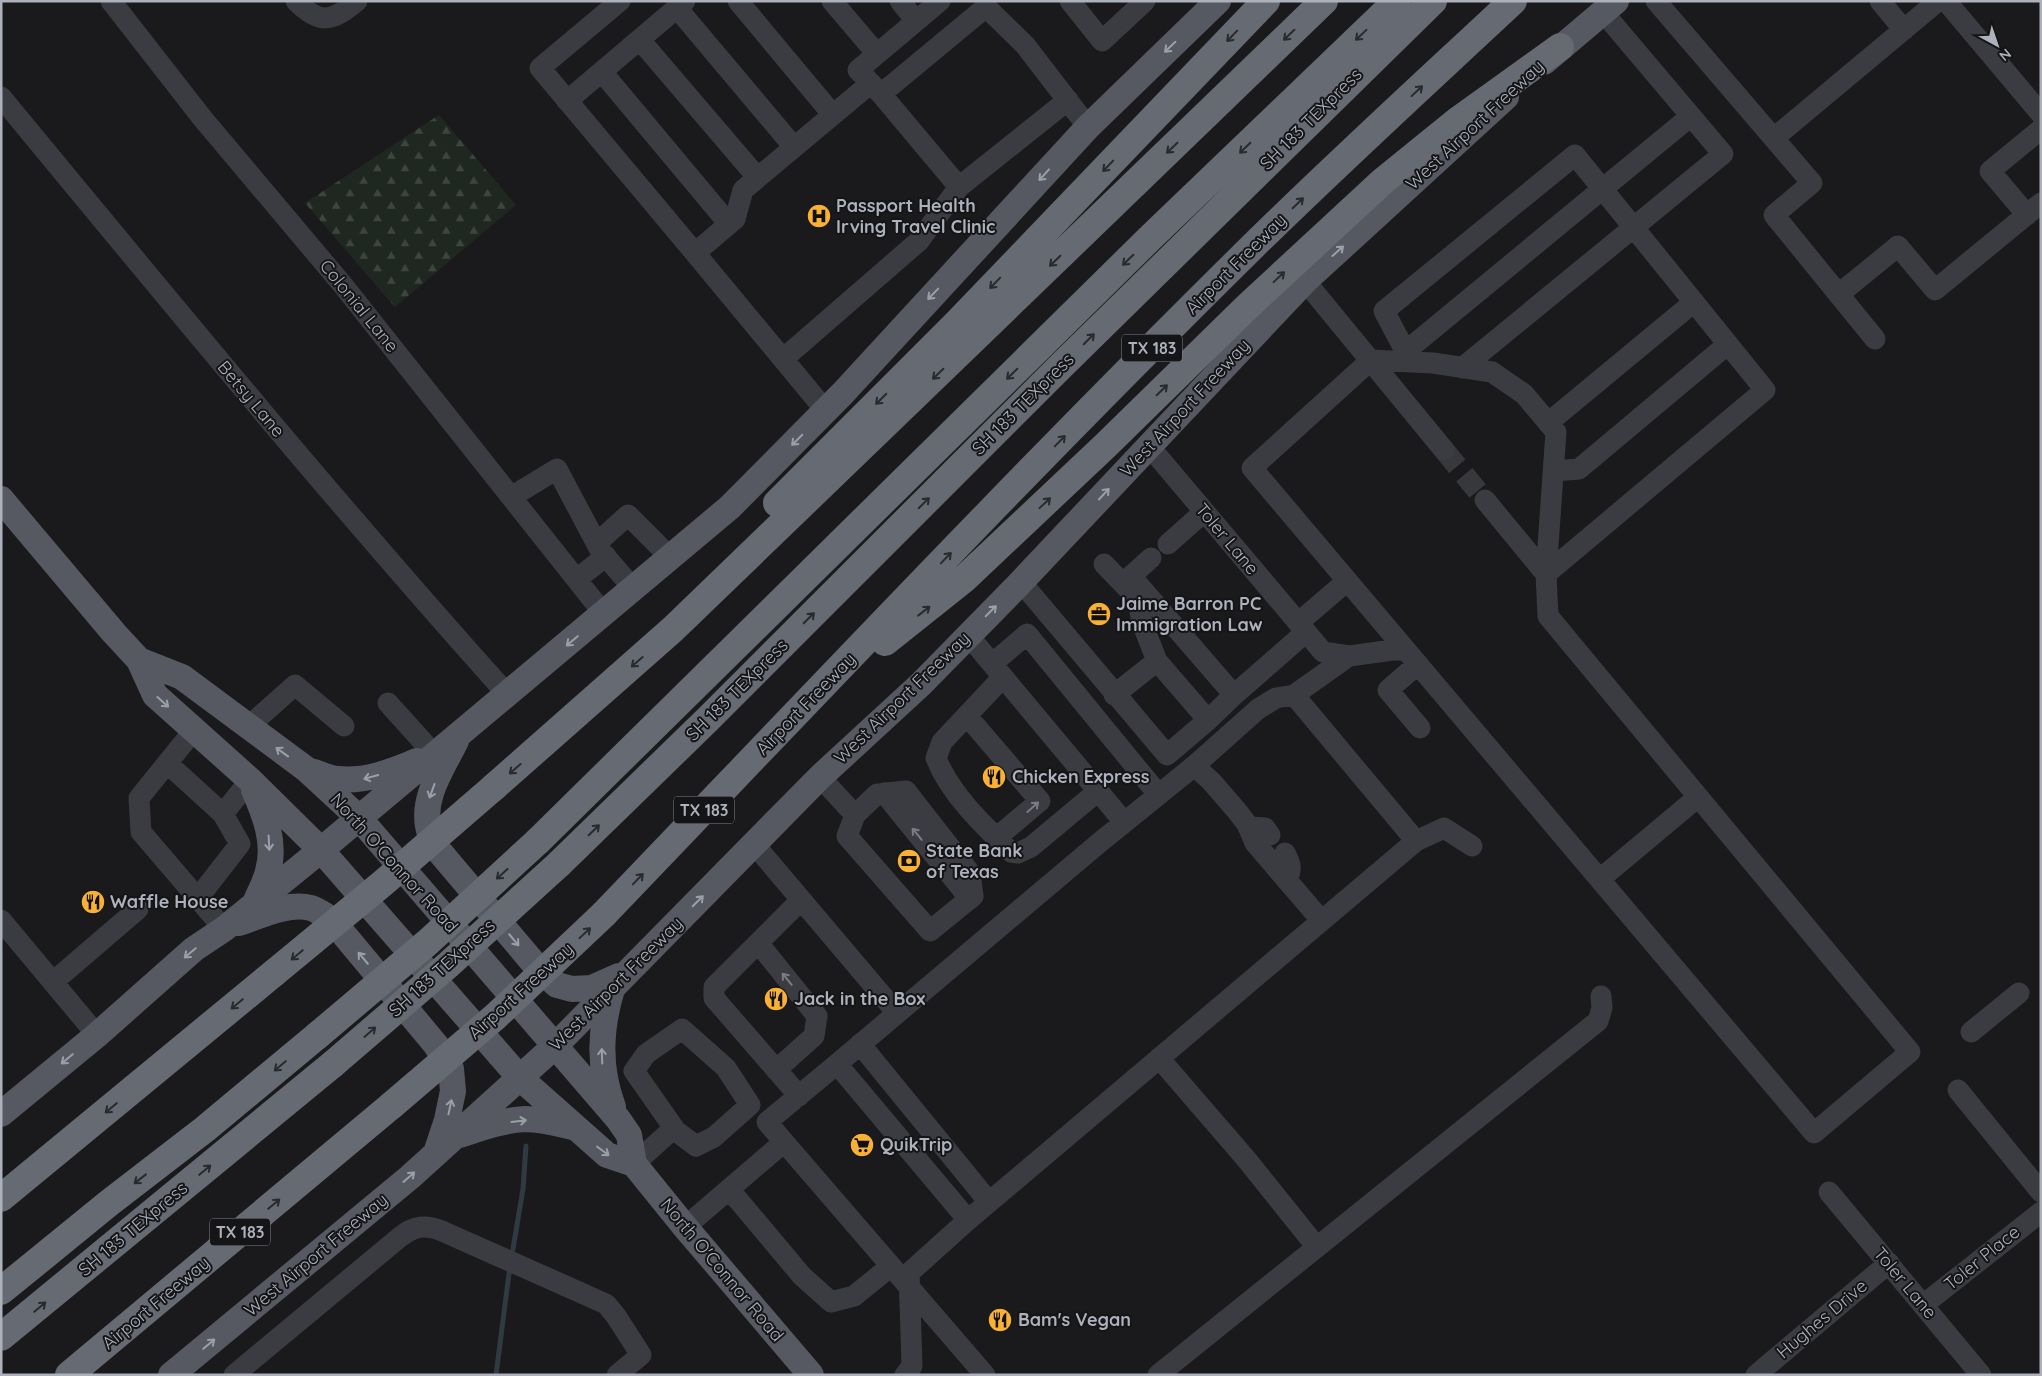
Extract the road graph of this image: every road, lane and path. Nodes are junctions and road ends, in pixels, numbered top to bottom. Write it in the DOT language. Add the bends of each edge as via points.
graph roads {
  1 [pos="111,1"];
  2 [pos="296,1"];
  3 [pos="357,1"];
  4 [pos="620,1"];
  5 [pos="738,1"];
  6 [pos="832,1"];
  7 [pos="900,1"];
  8 [pos="940,1"];
  9 [pos="1070,1"];
  10 [pos="1218,1"];
  11 [pos="1266,1"];
  12 [pos="1324,1"];
  13 [pos="1397,1"];
  14 [pos="1433,1"];
  15 [pos="1513,1"];
  16 [pos="1656,1"];
  17 [pos="1880,1"];
  18 [pos="1938,1"];
  19 [pos="1946,1"];
  20 [pos="1142,2"];
  21 [pos="984,4"];
  22 [pos="681,5"];
  23 [pos="1609,7"];
  24 [pos="916,21"];
  25 [pos="1904,30"];
  26 [pos="640,40"];
  27 [pos="1560,47"];
  28 [pos="876,54"];
  29 [pos="602,72"];
  30 [pos="876,88"];
  31 [pos="1,97"];
  32 [pos="1068,100"];
  33 [pos="567,101"];
  34 [pos="2037,104"];
  35 [pos="834,115"];
  36 [pos="1691,116"];
  37 [pos="1088,127"];
  38 [pos="2041,129"];
  39 [pos="1774,138"];
  40 [pos="794,147"];
  41 [pos="758,177"];
  42 [pos="960,187"];
  43 [pos="1602,189"];
  44 [pos="2034,209"];
  45 [pos="729,224"];
  46 [pos="1633,227"];
  47 [pos="695,253"];
  48 [pos="1305,281"];
  49 [pos="1839,294"];
  50 [pos="1694,302"];
  51 [pos="1875,339"];
  52 [pos="1728,344"];
  53 [pos="1409,357"];
  54 [pos="782,359"];
  55 [pos="1371,360"];
  56 [pos="1462,368"];
  57 [pos="826,411"];
  58 [pos="1552,427"];
  59 [pos="1149,446"];
  60 [pos="1444,450"];
  61 [pos="1554,471"];
  62 [pos="511,497"];
  63 [pos="1,499"];
  64 [pos="1486,500"];
  65 [pos="1204,512"];
  66 [pos="1168,544"];
  67 [pos="602,550"];
  68 [pos="670,557"];
  69 [pos="1151,558"];
  70 [pos="1104,564"];
  71 [pos="1546,574"];
  72 [pos="577,580"];
  73 [pos="1347,581"];
  74 [pos="1021,582"];
  75 [pos="632,587"];
  76 [pos="604,614"];
  77 [pos="1302,628"];
  78 [pos="673,629"];
  79 [pos="968,634"];
  80 [pos="1349,656"];
  81 [pos="1412,657"];
  82 [pos="139,660"];
  83 [pos="1157,661"];
  84 [pos="998,671"];
  85 [pos="507,694"];
  86 [pos="1114,694"];
  87 [pos="1234,695"];
  88 [pos="1294,695"];
  89 [pos="388,703"];
  90 [pos="803,706"];
  91 [pos="967,716"];
  92 [pos="1208,720"];
  93 [pos="344,726"];
  94 [pos="248,727"];
  95 [pos="1420,728"];
  96 [pos="194,730"];
  97 [pos="461,731"];
  98 [pos="434,754"];
  99 [pos="167,764"];
  100 [pos="1194,766"];
  101 [pos="306,769"];
  102 [pos="820,777"];
  103 [pos="250,780"];
  104 [pos="1098,791"];
  105 [pos="1158,794"];
  106 [pos="1698,797"];
  107 [pos="223,814"];
  108 [pos="855,815"];
  109 [pos="359,818"];
  110 [pos="1124,822"];
  111 [pos="1248,827"];
  112 [pos="1270,835"];
  113 [pos="996,838"];
  114 [pos="1416,841"];
  115 [pos="754,844"];
  116 [pos="1472,846"];
  117 [pos="321,850"];
  118 [pos="1285,853"];
  119 [pos="1600,879"];
  120 [pos="1287,880"];
  121 [pos="198,898"];
  122 [pos="801,900"];
  123 [pos="256,902"];
  124 [pos="138,909"];
  125 [pos="1,920"];
  126 [pos="1321,920"];
  127 [pos="224,929"];
  128 [pos="759,944"];
  129 [pos="620,980"];
  130 [pos="53,982"];
  131 [pos="2019,993"];
  132 [pos="1601,996"];
  133 [pos="897,1013"];
  134 [pos="1971,1032"];
  135 [pos="97,1035"];
  136 [pos="860,1044"];
  137 [pos="556,1045"];
  138 [pos="1159,1058"];
  139 [pos="837,1064"];
  140 [pos="776,1070"];
  141 [pos="520,1078"];
  142 [pos="1958,1090"];
  143 [pos="799,1096"];
  144 [pos="1,1114"];
  145 [pos="618,1119"];
  146 [pos="576,1128"];
  147 [pos="674,1128"];
  148 [pos="784,1142"];
  149 [pos="445,1145"];
  150 [pos="634,1164"];
  151 [pos="729,1189"];
  152 [pos="1829,1192"];
  153 [pos="2041,1192"];
  154 [pos="5,1194"];
  155 [pos="989,1202"];
  156 [pos="2041,1212"];
  157 [pos="968,1220"];
  158 [pos="685,1227"];
  159 [pos="1316,1246"];
  160 [pos="1889,1263"];
  161 [pos="891,1266"];
  162 [pos="909,1286"];
  163 [pos="1,1291"];
  164 [pos="1924,1305"];
  165 [pos="1,1337"];
  166 [pos="79,1370"];
  167 [pos="912,1372"];
  168 [pos="171,1375"];
  169 [pos="234,1375"];
  170 [pos="617,1375"];
  171 [pos="811,1375"];
  172 [pos="985,1375"];
  173 [pos="1158,1375"];
  174 [pos="1756,1375"];
  175 [pos="1981,1375"];
  1 -- 62 [label="street, Colonial Lane"];
  2 -- 3 [label="street" via="306,11 328,20"];
  4 -- 33 [label="street" via="540,68"];
  5 -- 35 [label="street"];
  6 -- 28 [label="street"];
  7 -- 24 [label="street"];
  8 -- 24 [label="street"];
  9 -- 20 [label="street" via="1102,41"];
  10 -- 37 [label="main road, one-way"];
  11 -- 78 [label="highway, one-way" via="957,323 735,546"];
  12 -- 78 [label="highway, one-way"];
  13 -- 163 [label="highway, SH 183 TEXpress, one-way, bridge" via="1151,238 538,842 428,942 318,1035"];
  165 -- 14 [label="highway, SH 183 TEXpress, one-way, bridge" via="333,1064 558,864"];
  90 -- 15 [label="highway, Airport Freeway / TX 183, one-way" via="1245,254"];
  16 -- 39 [label="street"];
  17 -- 25 [label="street"];
  18 -- 25 [label="street"];
  19 -- 34 [label="street"];
  21 -- 30 [label="street"];
  21 -- 32 [label="street" via="1025,45"];
  22 -- 26 [label="street"];
  22 -- 40 [label="street"];
  23 -- 27 [label="main road, West Airport Freeway"];
  23 -- 36 [label="street"];
  24 -- 28 [label="street"];
  25 -- 39 [label="street"];
  26 -- 29 [label="street"];
  26 -- 41 [label="street"];
  48 -- 27 [label="main road, West Airport Freeway, one-way"];
  90 -- 27 [label="highway, one-way" via="964,579 1383,181 1458,121"];
  28 -- 30 [label="street" via="858,70"];
  29 -- 33 [label="street"];
  29 -- 45 [label="street"];
  30 -- 35 [label="street"];
  30 -- 42 [label="street"];
  31 -- 85 [label="street, Betsy Lane" via="392,566"];
  32 -- 37 [label="street"];
  32 -- 42 [label="street"];
  33 -- 47 [label="street"];
  35 -- 40 [label="street"];
  36 -- 43 [label="street"];
  36 -- 46 [label="street" via="1722,154"];
  37 -- 57 [label="main road, one-way"];
  38 -- 44 [label="street" via="1990,171"];
  39 -- 49 [label="street" via="1812,183 1774,215"];
  40 -- 41 [label="street"];
  41 -- 45 [label="street" via="743,190 735,219"];
  42 -- 54 [label="street" via="919,241"];
  43 -- 46 [label="street"];
  43 -- 53 [label="street"];
  43 -- 53 [label="street" via="1574,155 1384,311"];
  44 -- 49 [label="street" via="1935,290 1898,246"];
  45 -- 47 [label="street"];
  46 -- 50 [label="street"];
  46 -- 56 [label="street"];
  47 -- 54 [label="street"];
  48 -- 55 [label="street"];
  48 -- 59 [label="main road, West Airport Freeway"];
  49 -- 51 [label="street"];
  50 -- 52 [label="street"];
  50 -- 58 [label="street"];
  52 -- 61 [label="street" via="1579,469"];
  52 -- 71 [label="street" via="1765,390"];
  53 -- 55 [label="street"];
  53 -- 56 [label="street"];
  54 -- 57 [label="street"];
  55 -- 60 [label="street"];
  55 -- 73 [label="street" via="1252,468"];
  56 -- 58 [label="street" via="1492,372 1524,394"];
  57 -- 68 [label="main road, one-way" via="730,507"];
  58 -- 61 [label="street"];
  59 -- 65 [label="street, Toler Lane"];
  74 -- 59 [label="main road, West Airport Freeway, one-way"];
  61 -- 71 [label="street"];
  62 -- 67 [label="street" via="557,469"];
  62 -- 72 [label="street, Colonial Lane"];
  63 -- 82 [label="main road, North O'Connor Road"];
  64 -- 71 [label="street"];
  65 -- 66 [label="street"];
  65 -- 77 [label="street, Toler Lane"];
  67 -- 68 [label="street" via="628,515"];
  67 -- 72 [label="street"];
  67 -- 75 [label="street"];
  68 -- 75 [label="main road"];
  69 -- 87 [label="street" via="1131,576"];
  70 -- 83 [label="street" via="1130,591 1138,605"];
  71 -- 106 [label="street" via="1548,616"];
  72 -- 76 [label="street, Colonial Lane"];
  73 -- 77 [label="street"];
  73 -- 81 [label="street"];
  79 -- 74 [label="main road, West Airport Freeway, one-way"];
  74 -- 86 [label="street"];
  75 -- 76 [label="main road"];
  76 -- 85 [label="main road, one-way"];
  77 -- 80 [label="street, Toler Lane" via="1323,652"];
  77 -- 87 [label="street"];
  78 -- 154 [label="highway, one-way, bridge" via="383,884"];
  79 -- 84 [label="street"];
  79 -- 102 [label="main road, West Airport Freeway" via="920,684"];
  80 -- 81 [label="street" via="1393,650"];
  80 -- 88 [label="street"];
  81 -- 95 [label="street" via="1388,690"];
  81 -- 119 [label="street"];
  82 -- 94 [label="main road, North O'Connor Road" via="182,676"];
  82 -- 96 [label="main road, North O'Connor Road, one-way" via="155,694"];
  83 -- 86 [label="street"];
  83 -- 92 [label="street"];
  84 -- 91 [label="street"];
  84 -- 104 [label="street"];
  84 -- 105 [label="street" via="1027,634"];
  85 -- 97 [label="main road"];
  86 -- 92 [label="street" via="1167,755"];
  87 -- 92 [label="street"];
  88 -- 100 [label="street" via="1276,698 1258,709"];
  88 -- 114 [label="street"];
  89 -- 98 [label="street"];
  166 -- 90 [label="highway, Airport Freeway / TX 183, one-way, bridge" via="496,1016 604,914"];
  91 -- 113 [label="street" via="942,742 936,758 941,771 978,821"];
  113 -- 91 [label="street, one-way" via="1040,801"];
  93 -- 94 [label="street" via="295,685"];
  101 -- 94 [label="main road, North O'Connor Road, one-way"];
  96 -- 99 [label="street"];
  96 -- 103 [label="main road, North O'Connor Road"];
  97 -- 98 [label="main road"];
  97 -- 129 [label="main road, one-way" via="431,790 426,811 429,834 439,851 536,966 557,985 572,989 592,988"];
  98 -- 101 [label="main road, one-way" via="361,779 335,779"];
  98 -- 109 [label="main road"];
  99 -- 107 [label="street"];
  99 -- 121 [label="street" via="139,798 141,832"];
  100 -- 105 [label="street"];
  100 -- 111 [label="street" via="1224,796"];
  101 -- 109 [label="main road, North O'Connor Road"];
  102 -- 108 [label="street"];
  102 -- 115 [label="main road, West Airport Freeway"];
  103 -- 107 [label="street"];
  103 -- 117 [label="main road, North O'Connor Road"];
  103 -- 123 [label="main road, one-way" via="266,817 270,841 269,870"];
  104 -- 110 [label="street"];
  104 -- 113 [label="street" via="1031,847 1018,853 1011,852"];
  105 -- 110 [label="street"];
  106 -- 119 [label="street"];
  106 -- 119 [label="street" via="1910,1052 1814,1133"];
  107 -- 121 [label="street" via="240,844"];
  108 -- 108 [label="street" via="877,794 906,791 970,873 974,896 930,931 846,836"];
  109 -- 117 [label="main road"];
  109 -- 137 [label="main road, North O'Connor Road"];
  110 -- 133 [label="street"];
  111 -- 112 [label="street" via="1265,828"];
  111 -- 120 [label="street" via="1255,843"];
  114 -- 116 [label="street" via="1444,828"];
  114 -- 126 [label="street"];
  115 -- 122 [label="street"];
  129 -- 115 [label="main road, West Airport Freeway, one-way"];
  117 -- 123 [label="main road"];
  117 -- 141 [label="main road, North O'Connor Road"];
  118 -- 120 [label="street" via="1291,864"];
  120 -- 126 [label="street"];
  121 -- 127 [label="street"];
  122 -- 128 [label="street"];
  122 -- 133 [label="street"];
  123 -- 127 [label="main road"];
  124 -- 130 [label="street"];
  125 -- 130 [label="street"];
  126 -- 138 [label="street"];
  127 -- 135 [label="main road, one-way" via="194,949"];
  149 -- 127 [label="main road, one-way" via="454,1091 451,1069 436,1045 331,919 311,908 294,907 266,913"];
  140 -- 128 [label="street, one-way" via="814,1036 817,1016"];
  128 -- 140 [label="street" via="714,987 714,998"];
  129 -- 137 [label="main road, West Airport Freeway"];
  145 -- 129 [label="main road, one-way" via="602,1068 602,1032 605,1013"];
  130 -- 135 [label="street"];
  131 -- 134 [label="street"];
  132 -- 159 [label="street" via="1598,1021"];
  133 -- 136 [label="street"];
  135 -- 144 [label="main road, one-way"];
  136 -- 139 [label="street"];
  136 -- 155 [label="street"];
  137 -- 141 [label="main road, West Airport Freeway"];
  137 -- 145 [label="main road, North O'Connor Road"];
  138 -- 155 [label="street"];
  138 -- 159 [label="street"];
  139 -- 143 [label="street"];
  139 -- 157 [label="street"];
  140 -- 143 [label="street"];
  141 -- 146 [label="main road, North O'Connor Road"];
  141 -- 149 [label="main road, West Airport Freeway"];
  142 -- 153 [label="street"];
  143 -- 148 [label="street" via="767,1122"];
  145 -- 150 [label="main road, North O'Connor Road" via="629,1135"];
  149 -- 146 [label="main road, one-way" via="495,1124 525,1119"];
  146 -- 150 [label="main road, North O'Connor Road, one-way" via="607,1155"];
  147 -- 147 [label="street" via="634,1071 646,1054 682,1029 726,1068 750,1105 714,1137 696,1146"];
  147 -- 150 [label="street"];
  148 -- 151 [label="street"];
  148 -- 161 [label="street"];
  168 -- 149 [label="main road, West Airport Freeway, one-way"];
  150 -- 158 [label="main road, North O'Connor Road"];
  151 -- 158 [label="street"];
  151 -- 161 [label="street" via="802,1276 831,1302 854,1296"];
  152 -- 160 [label="street, Toler Lane"];
  155 -- 157 [label="street"];
  156 -- 164 [label="street, Toler Place"];
  157 -- 162 [label="street" via="909,1273"];
  158 -- 171 [label="main road, North O'Connor Road"];
  159 -- 173 [label="street"];
  160 -- 164 [label="street, Toler Lane"];
  160 -- 174 [label="street, Hughes Drive"];
  161 -- 162 [label="street"];
  162 -- 167 [label="street"];
  162 -- 172 [label="street"];
  164 -- 175 [label="street, Toler Lane"];
  169 -- 170 [label="street" via="409,1230 420,1226 432,1226 606,1304 641,1356"];
}
